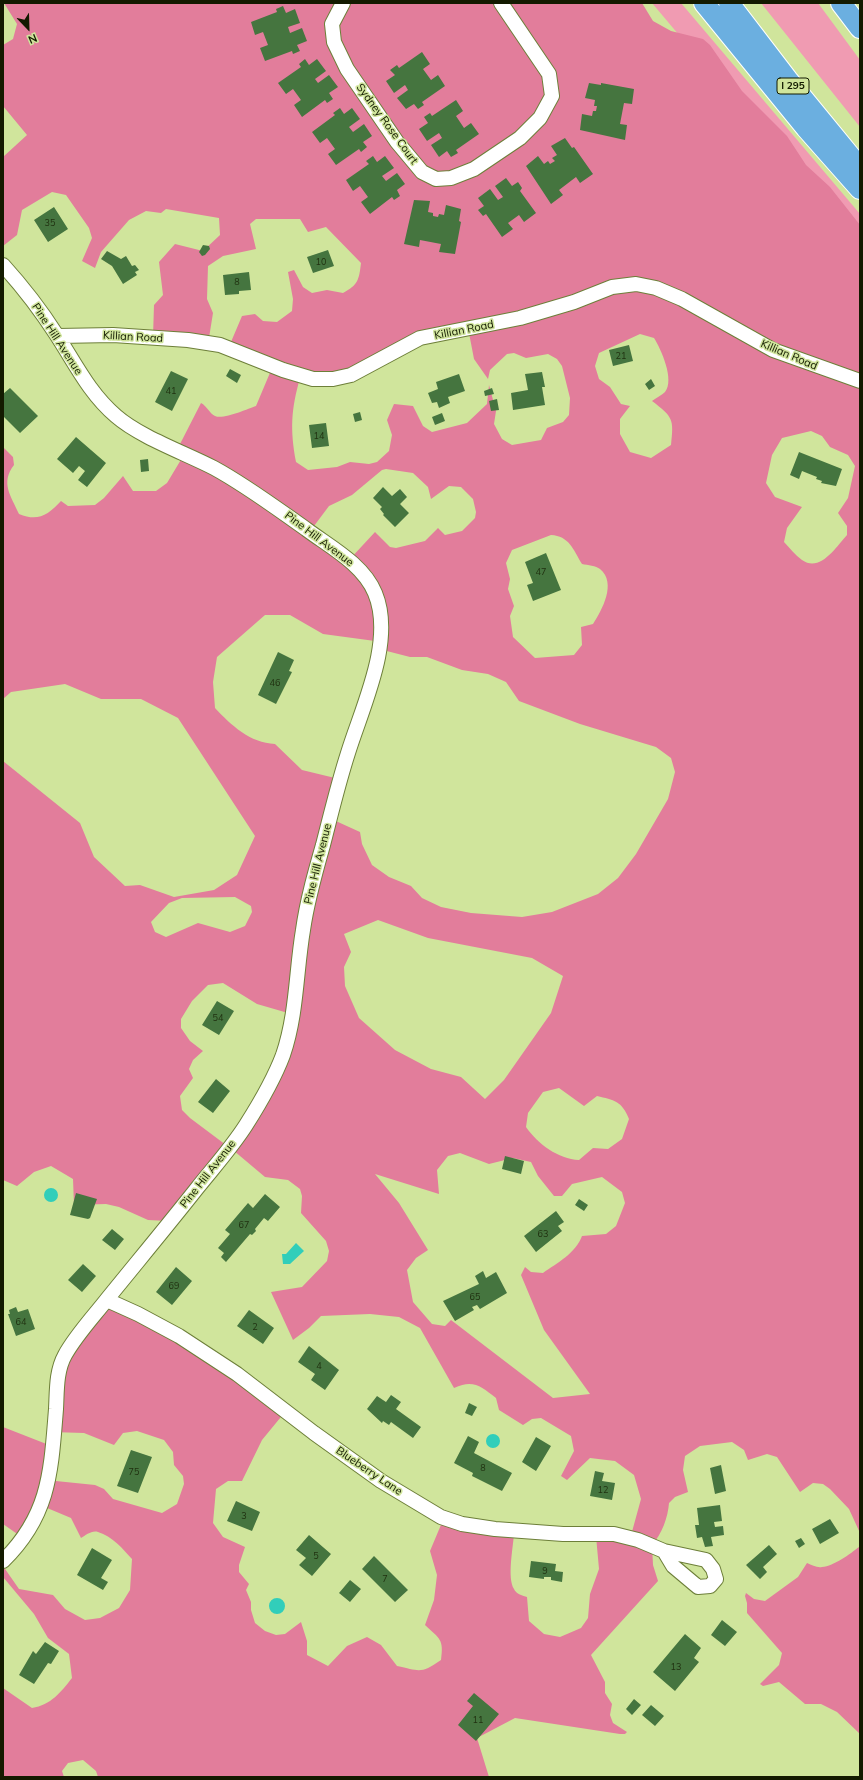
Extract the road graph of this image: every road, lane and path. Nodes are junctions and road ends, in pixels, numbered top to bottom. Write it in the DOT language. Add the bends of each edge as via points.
graph roads {
  1 [pos="343,3"];
  2 [pos="501,3"];
  3 [pos="704,3"];
  4 [pos="729,3"];
  5 [pos="840,3"];
  6 [pos="860,28"];
  7 [pos="860,168"];
  8 [pos="860,189"];
  9 [pos="3,264"];
  10 [pos="58,336"];
  11 [pos="860,381"];
  12 [pos="107,1300"];
  13 [pos="664,1551"];
  14 [pos="3,1561"];
  1 -- 2 [label="street, Sydney Rose Court" via="332,24 334,42 347,69 407,154 422,172 436,179 451,178 474,169 520,138 540,118 552,96 549,74"];
  3 -- 8 [label="highway" via="838,167"];
  4 -- 7 [label="highway, I 295"];
  5 -- 6 [label="highway"];
  9 -- 10 [label="street, Pine Hill Avenue"];
  10 -- 11 [label="street, Killian Road" via="113,334 220,345 283,370 313,379 333,379 351,375 420,338 520,318 574,302 612,287 636,284 656,288 682,299 773,350"];
  10 -- 12 [label="street, Pine Hill Avenue" via="78,372 96,397 119,419 252,490 355,566 368,580 375,593 382,625 380,654 347,756 308,900 293,1012 282,1056 245,1127"];
  12 -- 13 [label="street, Blueberry Lane" via="179,1336 237,1374 381,1481 441,1517 462,1524 495,1529 563,1534 614,1534 638,1540"];
  12 -- 14 [label="street, Pine Hill Avenue" via="63,1358 58,1372 47,1489 30,1530"];
}
